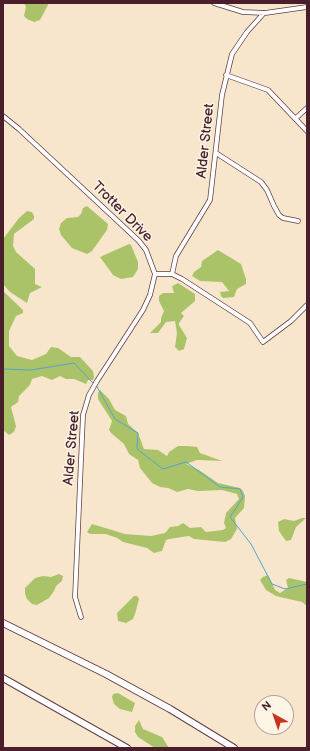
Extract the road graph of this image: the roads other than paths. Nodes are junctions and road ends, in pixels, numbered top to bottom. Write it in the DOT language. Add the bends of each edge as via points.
graph roads {
  1 [pos="214,3"];
  2 [pos="307,7"];
  3 [pos="264,13"];
  4 [pos="226,75"];
  5 [pos="307,108"];
  6 [pos="3,116"];
  7 [pos="296,118"];
  8 [pos="307,131"];
  9 [pos="216,154"];
  10 [pos="298,222"];
  11 [pos="155,274"];
  12 [pos="172,274"];
  13 [pos="307,305"];
  14 [pos="81,617"];
  15 [pos="3,623"];
  16 [pos="3,678"];
  17 [pos="127,748"];
  18 [pos="234,748"];
  1 -- 3 [label="street" via="243,12"];
  2 -- 3 [label="street"];
  3 -- 4 [label="street, Alder Street" via="238,44"];
  4 -- 7 [label="street" via="268,90"];
  4 -- 9 [label="street, Alder Street"];
  5 -- 7 [label="street"];
  6 -- 11 [label="street, Trotter Drive" via="139,241 146,250"];
  7 -- 8 [label="street"];
  9 -- 10 [label="street" via="261,182 268,190 279,215"];
  9 -- 12 [label="street, Alder Street" via="208,206 176,256"];
  11 -- 12 [label="street"];
  11 -- 14 [label="street, Alder Street" via="143,310 97,381 83,414 75,597"];
  12 -- 13 [label="street" via="250,324 263,342"];
  15 -- 18 [label="highway" via="106,674"];
  16 -- 17 [label="highway"];
}
